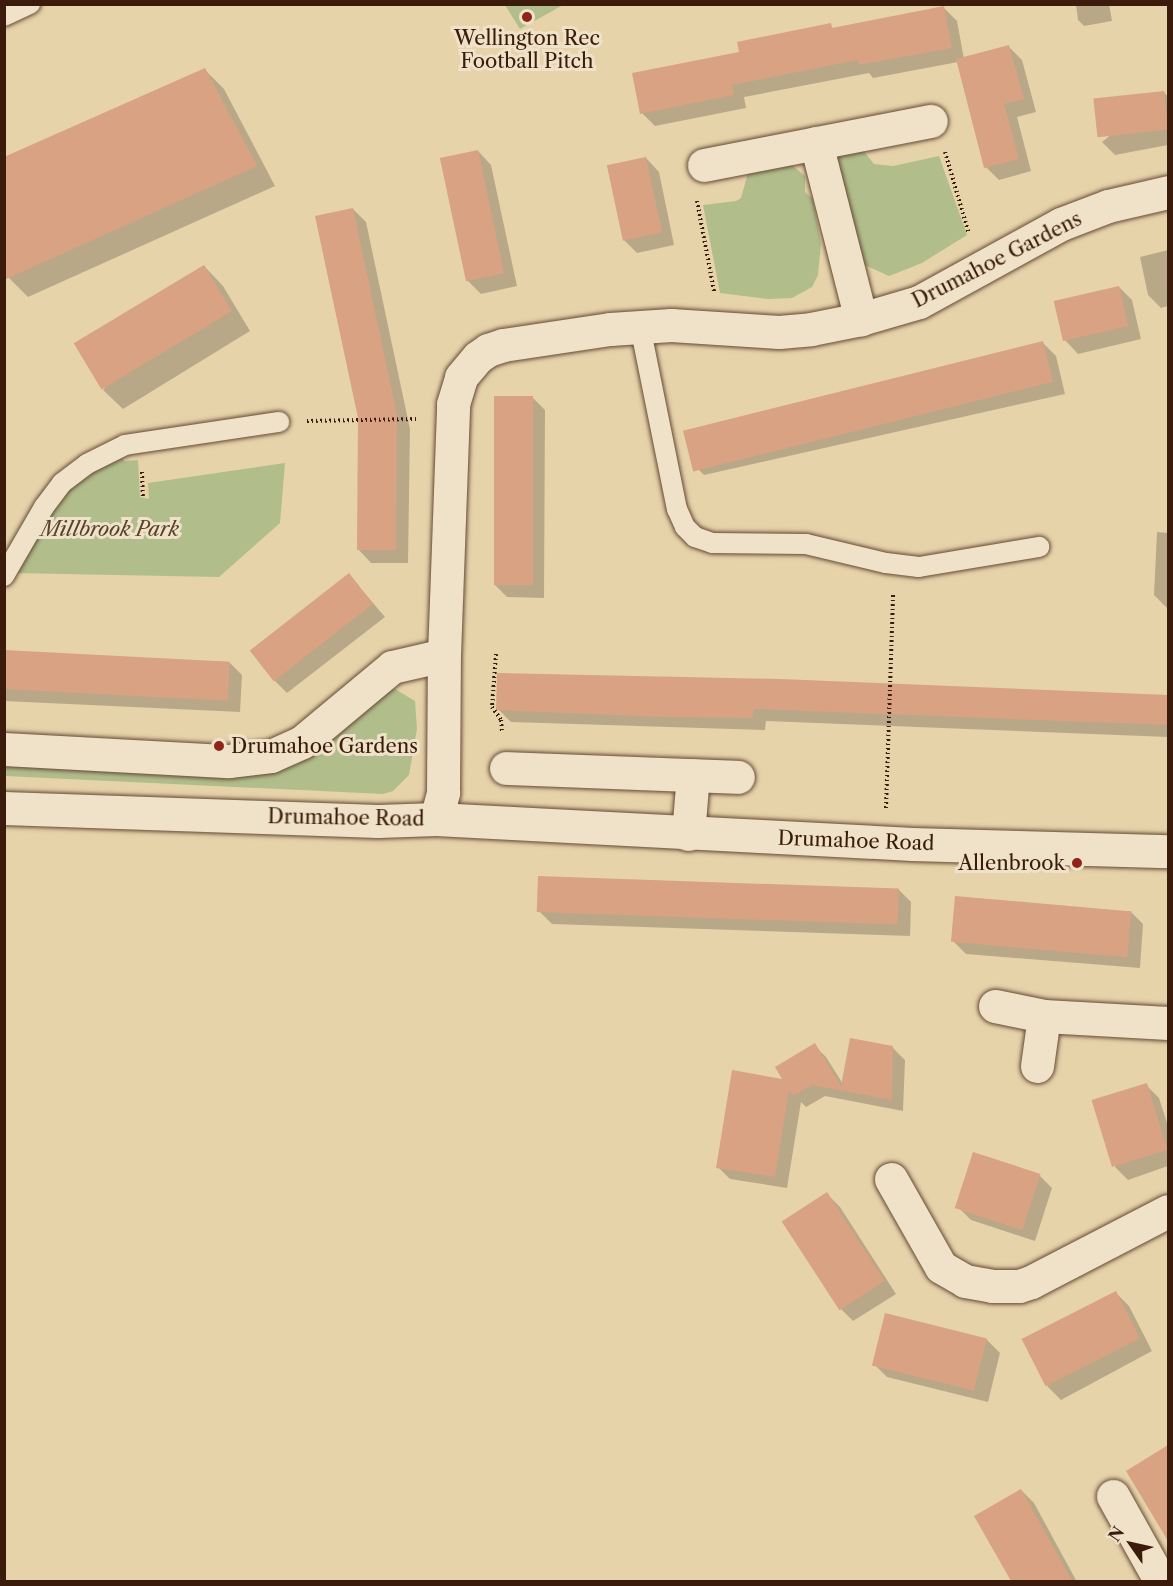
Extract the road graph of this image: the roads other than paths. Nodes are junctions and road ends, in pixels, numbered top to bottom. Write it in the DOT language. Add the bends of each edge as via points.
graph roads {
  1 [pos="30,4"];
  2 [pos="4,15"];
  3 [pos="931,121"];
  4 [pos="816,143"];
  5 [pos="704,165"];
  6 [pos="1168,192"];
  7 [pos="861,319"];
  8 [pos="640,326"];
  9 [pos="279,422"];
  10 [pos="1039,547"];
  11 [pos="4,576"];
  12 [pos="444,655"];
  13 [pos="4,749"];
  14 [pos="506,768"];
  15 [pos="693,775"];
  16 [pos="738,777"];
  17 [pos="4,808"];
  18 [pos="436,819"];
  19 [pos="688,834"];
  20 [pos="1168,851"];
  21 [pos="995,1006"];
  22 [pos="1044,1017"];
  23 [pos="1168,1023"];
  24 [pos="1037,1066"];
  25 [pos="891,1179"];
  26 [pos="1168,1211"];
  27 [pos="1113,1496"];
  28 [pos="1163,1578"];
  1 -- 2 [label="lane"];
  3 -- 4 [label="street"];
  4 -- 5 [label="street"];
  4 -- 7 [label="street"];
  6 -- 7 [label="street, Drumahoe Gardens" via="1108,206 1061,224 919,302"];
  7 -- 8 [label="street, Drumahoe Gardens" via="779,332"];
  8 -- 10 [label="lane" via="677,508 695,537 712,543 806,544 919,567"];
  8 -- 12 [label="street, Drumahoe Gardens" via="503,345 478,357 461,377 452,420"];
  9 -- 11 [label="lane" via="125,446 87,464 62,483 44,507"];
  12 -- 13 [label="street" via="392,667 302,742 271,756 229,760"];
  12 -- 18 [label="street, Drumahoe Gardens" via="443,792"];
  14 -- 15 [label="street"];
  15 -- 16 [label="street"];
  15 -- 19 [label="street"];
  17 -- 18 [label="street, Drumahoe Road" via="378,821"];
  18 -- 19 [label="street, Drumahoe Road"];
  19 -- 20 [label="street, Drumahoe Road"];
  21 -- 22 [label="street"];
  22 -- 23 [label="street"];
  22 -- 24 [label="street"];
  25 -- 26 [label="street" via="941,1267 964,1281 992,1286 1031,1282"];
  27 -- 28 [label="street"];
}
